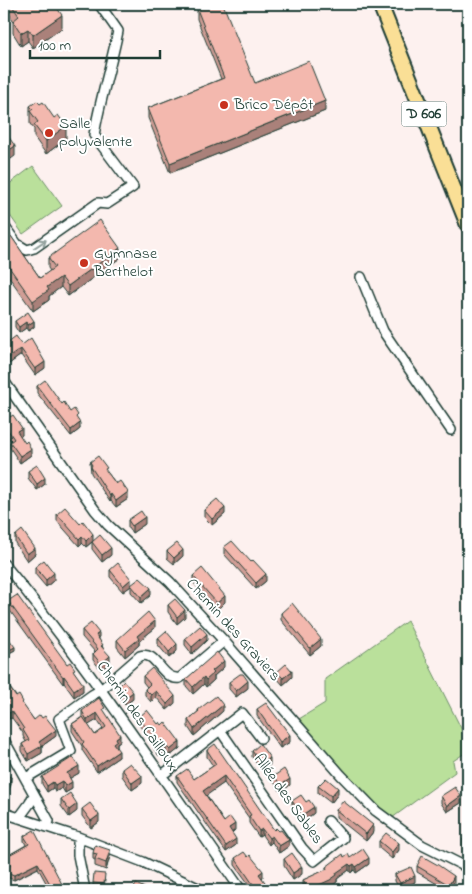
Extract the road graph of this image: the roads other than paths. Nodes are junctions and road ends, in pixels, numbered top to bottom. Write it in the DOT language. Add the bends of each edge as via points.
graph roads {
  1 [pos="99,4"];
  2 [pos="380,4"];
  3 [pos="468,225"];
  4 [pos="4,226"];
  5 [pos="361,277"];
  6 [pos="4,381"];
  7 [pos="451,430"];
  8 [pos="4,564"];
  9 [pos="224,640"];
  10 [pos="101,690"];
  11 [pos="220,730"];
  12 [pos="260,738"];
  13 [pos="4,740"];
  14 [pos="161,776"];
  15 [pos="26,778"];
  16 [pos="34,794"];
  17 [pos="4,813"];
  18 [pos="19,818"];
  19 [pos="328,821"];
  20 [pos="46,826"];
  21 [pos="78,837"];
  22 [pos="468,868"];
  23 [pos="85,890"];
  24 [pos="202,890"];
  25 [pos="241,890"];
  4 -- 1 [label="street, one-way" via="17,244 27,250 34,248 98,203 107,204 133,187 94,135 118,31"];
  2 -- 3 [label="main road, D 606"];
  5 -- 7 [label="street" via="383,332"];
  6 -- 9 [label="street, Chemin des Graviers" via="95,510 170,582"];
  8 -- 10 [label="street, Chemin des Cailloux"];
  9 -- 10 [label="street" via="180,678 168,676 151,656 145,654"];
  9 -- 22 [label="street, Chemin des Graviers" via="340,775 376,811 422,845"];
  10 -- 14 [label="street, Chemin des Cailloux"];
  10 -- 15 [label="street" via="59,719 71,751"];
  11 -- 12 [label="street, Allée des Sables" via="242,714"];
  11 -- 14 [label="street, Allée des Sables"];
  11 -- 19 [label="street, Allée des Sables" via="314,861 343,838"];
  13 -- 15 [label="street"];
  14 -- 25 [label="street, Chemin des Cailloux"];
  15 -- 16 [label="street"];
  16 -- 18 [label="street"];
  16 -- 20 [label="street" via="49,821"];
  17 -- 18 [label="street"];
  18 -- 20 [label="street"];
  20 -- 21 [label="street"];
  21 -- 23 [label="street"];
  21 -- 24 [label="street" via="143,862"];
}
